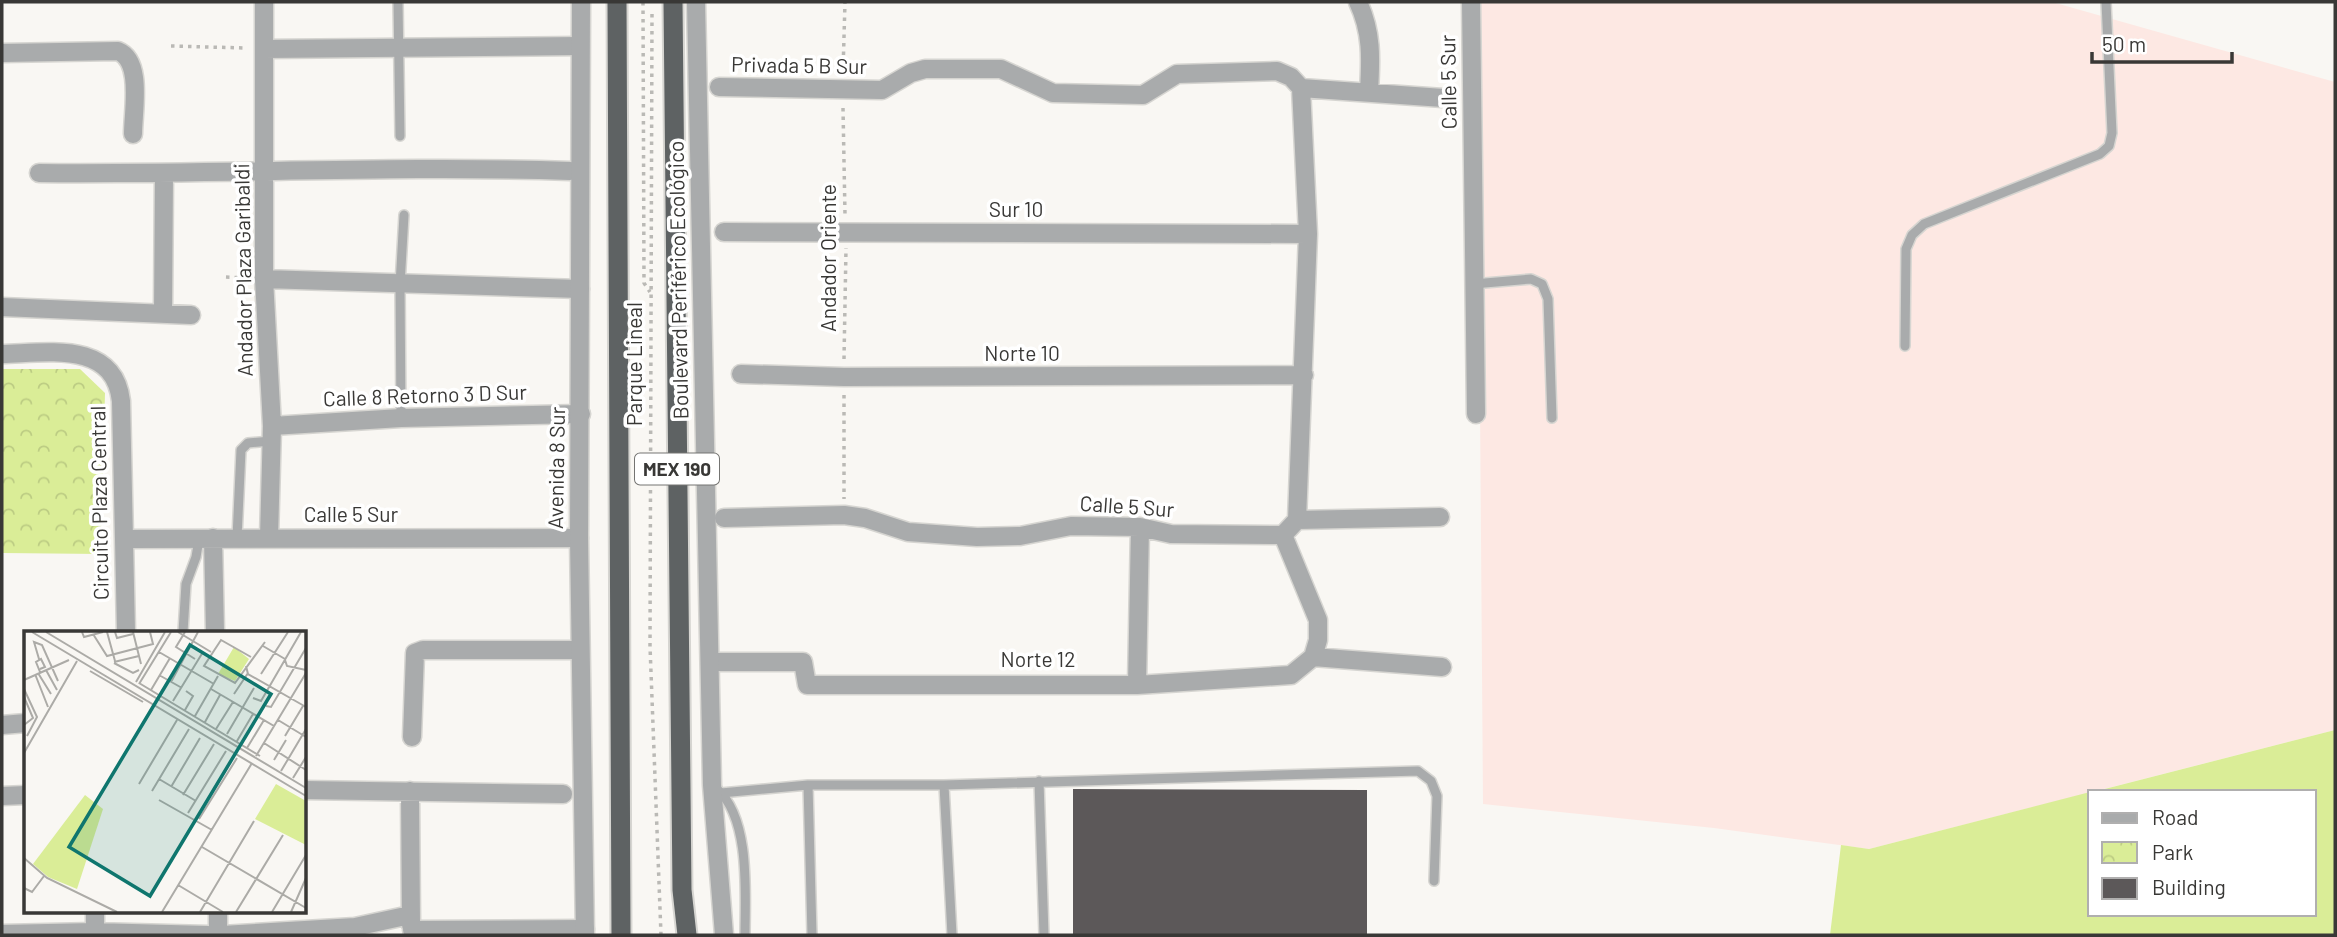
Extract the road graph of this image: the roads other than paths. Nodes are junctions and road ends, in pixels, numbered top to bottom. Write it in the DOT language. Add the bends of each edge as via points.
graph roads {
  1 [pos="264,2"];
  2 [pos="398,2"];
  3 [pos="580,2"];
  4 [pos="617,2"];
  5 [pos="673,2"];
  6 [pos="696,2"];
  7 [pos="1358,2"];
  8 [pos="1471,2"];
  9 [pos="2106,2"];
  10 [pos="580,46"];
  11 [pos="264,49"];
  12 [pos="399,49"];
  13 [pos="2,53"];
  14 [pos="719,87"];
  15 [pos="1301,88"];
  16 [pos="1369,91"];
  17 [pos="1443,98"];
  18 [pos="133,134"];
  19 [pos="400,136"];
  20 [pos="264,170"];
  21 [pos="570,171"];
  22 [pos="39,173"];
  23 [pos="164,173"];
  24 [pos="404,215"];
  25 [pos="724,232"];
  26 [pos="1308,234"];
  27 [pos="264,279"];
  28 [pos="1473,284"];
  29 [pos="400,285"];
  30 [pos="580,289"];
  31 [pos="2,299"];
  32 [pos="2,307"];
  33 [pos="163,314"];
  34 [pos="191,314"];
  35 [pos="1905,346"];
  36 [pos="2,354"];
  37 [pos="741,374"];
  38 [pos="1304,375"];
  39 [pos="581,414"];
  40 [pos="1476,414"];
  41 [pos="401,418"];
  42 [pos="1552,418"];
  43 [pos="272,433"];
  44 [pos="1440,517"];
  45 [pos="724,518"];
  46 [pos="1297,520"];
  47 [pos="1140,527"];
  48 [pos="1283,535"];
  49 [pos="206,538"];
  50 [pos="237,538"];
  51 [pos="269,538"];
  52 [pos="579,538"];
  53 [pos="124,539"];
  54 [pos="126,631"];
  55 [pos="183,631"];
  56 [pos="215,631"];
  57 [pos="580,650"];
  58 [pos="1313,657"];
  59 [pos="710,663"];
  60 [pos="1441,667"];
  61 [pos="1137,685"];
  62 [pos="24,723"];
  63 [pos="2,725"];
  64 [pos="412,737"];
  65 [pos="1039,781"];
  66 [pos="808,785"];
  67 [pos="944,785"];
  68 [pos="716,789"];
  69 [pos="306,790"];
  70 [pos="410,791"];
  71 [pos="563,794"];
  72 [pos="24,795"];
  73 [pos="2,796"];
  74 [pos="1434,881"];
  75 [pos="95,912"];
  76 [pos="218,912"];
  77 [pos="411,927"];
  78 [pos="585,932"];
  79 [pos="2,934"];
  80 [pos="94,934"];
  81 [pos="208,935"];
  82 [pos="220,935"];
  83 [pos="619,935"];
  84 [pos="687,935"];
  85 [pos="724,935"];
  86 [pos="745,935"];
  87 [pos="812,935"];
  88 [pos="952,935"];
  89 [pos="1044,935"];
  1 -- 11 [label="street, Andador Plaza Garibaldi"];
  2 -- 12 [label="lane"];
  3 -- 10 [label="street, Avenida 8 Sur"];
  4 -- 83 [label="highway, MEX 190"];
  5 -- 84 [label="highway, Boulevard Periférico Ecológico / MEX 190" via="682,890"];
  6 -- 59 [label="street, Boulevard Periférico Ecológico"];
  7 -- 16 [label="street" via="1371,44"];
  8 -- 28 [label="street, Calle 5 Sur"];
  9 -- 35 [label="lane" via="2109,146 2100,154 1924,224 1912,235 1906,249"];
  10 -- 12 [label="street"];
  10 -- 30 [label="street, Avenida 8 Sur"];
  11 -- 12 [label="street"];
  11 -- 20 [label="street, Andador Plaza Garibaldi"];
  12 -- 19 [label="lane"];
  13 -- 18 [label="street" via="127,54 132,65"];
  14 -- 15 [label="street, Privada 5 B Sur" via="882,90 925,69 1001,69 1053,93 1143,95 1177,74 1277,71"];
  15 -- 16 [label="street, Privada 5 B Sur"];
  15 -- 26 [label="street"];
  16 -- 17 [label="street, Privada 5 B Sur"];
  20 -- 21 [label="street"];
  20 -- 23 [label="street"];
  20 -- 27 [label="street, Andador Plaza Garibaldi"];
  22 -- 23 [label="street"];
  23 -- 33 [label="street"];
  24 -- 29 [label="lane"];
  25 -- 26 [label="street, Sur 10"];
  26 -- 38 [label="street"];
  27 -- 29 [label="street"];
  27 -- 43 [label="street, Andador Plaza Garibaldi"];
  28 -- 40 [label="street, Calle 5 Sur"];
  28 -- 42 [label="lane" via="1531,279 1542,284 1548,299"];
  29 -- 30 [label="street"];
  29 -- 41 [label="lane"];
  30 -- 39 [label="street, Avenida 8 Sur"];
  31 -- 32 [label="lane"];
  32 -- 33 [label="street"];
  33 -- 34 [label="street"];
  36 -- 53 [label="street, Circuito Plaza Central" via="89,355 101,363 120,390"];
  37 -- 38 [label="street, Norte 10"];
  38 -- 46 [label="street"];
  39 -- 41 [label="street, Calle 8 Retorno 3 D Sur"];
  39 -- 52 [label="street, Avenida 8 Sur"];
  41 -- 43 [label="street, Calle 8 Retorno 3 D Sur"];
  43 -- 50 [label="lane" via="241,450"];
  43 -- 51 [label="street, Andador Plaza Garibaldi"];
  44 -- 46 [label="street"];
  45 -- 47 [label="street, Calle 5 Sur" via="844,515 908,532 977,537 1020,536 1072,526"];
  46 -- 48 [label="street"];
  47 -- 48 [label="street, Calle 5 Sur" via="1171,534"];
  47 -- 61 [label="street"];
  48 -- 58 [label="street" via="1318,620"];
  49 -- 50 [label="street, Calle 5 Sur"];
  49 -- 53 [label="street, Calle 5 Sur"];
  49 -- 55 [label="lane" via="186,584"];
  49 -- 56 [label="street"];
  50 -- 51 [label="street, Calle 5 Sur"];
  51 -- 52 [label="street, Calle 5 Sur"];
  52 -- 57 [label="street, Avenida 8 Sur"];
  53 -- 54 [label="street, Circuito Plaza Central"];
  57 -- 64 [label="street" via="415,653"];
  57 -- 78 [label="street, Avenida 8 Sur"];
  58 -- 60 [label="street"];
  58 -- 61 [label="street, Norte 12" via="1291,676"];
  59 -- 61 [label="street, Norte 12" via="803,662 807,685"];
  59 -- 68 [label="street, Boulevard Periférico Ecológico"];
  62 -- 63 [label="street"];
  65 -- 67 [label="lane"];
  65 -- 74 [label="lane" via="1418,771 1431,780 1437,796"];
  65 -- 89 [label="lane"];
  66 -- 67 [label="lane"];
  66 -- 68 [label="lane"];
  66 -- 87 [label="lane"];
  67 -- 88 [label="lane"];
  68 -- 85 [label="street, Boulevard Periférico Ecológico"];
  68 -- 86 [label="lane" via="734,817 745,860"];
  69 -- 70 [label="street"];
  70 -- 71 [label="street"];
  70 -- 77 [label="street"];
  72 -- 73 [label="street"];
  75 -- 80 [label="street"];
  76 -- 82 [label="street"];
  77 -- 78 [label="street"];
  77 -- 82 [label="street"];
  79 -- 80 [label="street"];
  80 -- 81 [label="street"];
}
